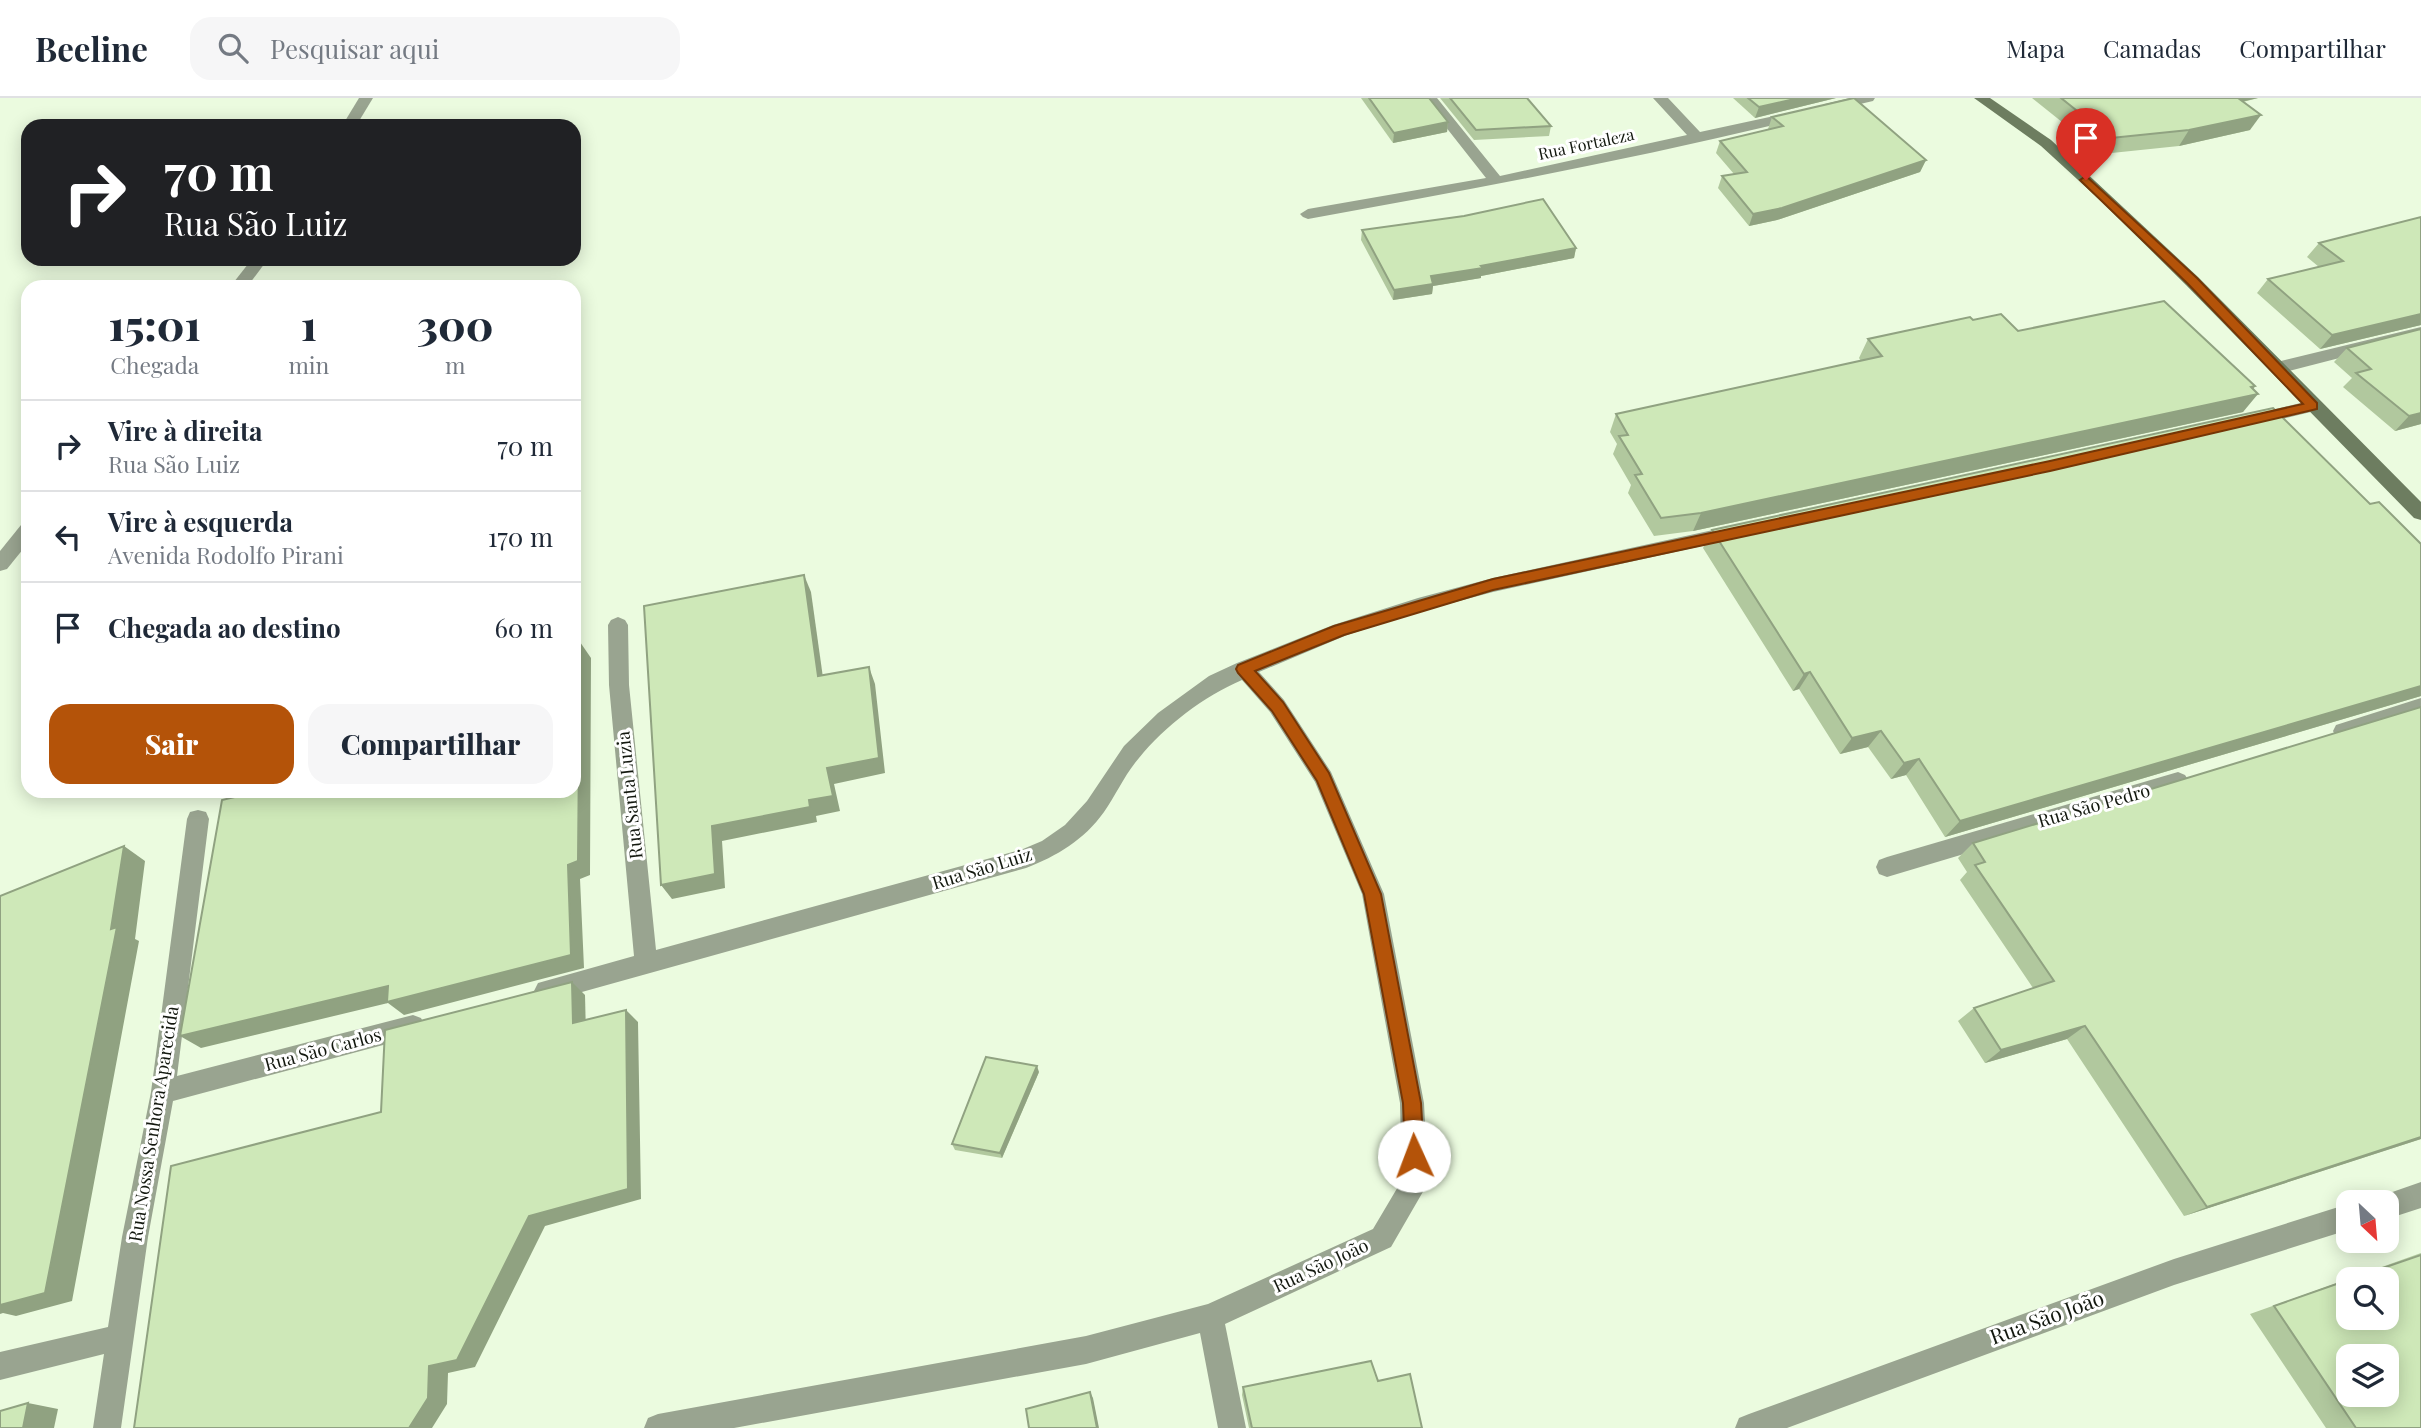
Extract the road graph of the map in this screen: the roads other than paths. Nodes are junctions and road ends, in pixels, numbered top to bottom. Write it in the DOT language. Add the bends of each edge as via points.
graph roads {
  1 [pos="366,98"];
  2 [pos="1430,98"];
  3 [pos="1660,98"];
  4 [pos="1868,98"];
  5 [pos="1981,98"];
  6 [pos="353,119"];
  7 [pos="1698,138"];
  8 [pos="1496,181"];
  9 [pos="1308,214"];
  10 [pos="254,266"];
  11 [pos="244,280"];
  12 [pos="2421,332"];
  13 [pos="2277,368"];
  14 [pos="2313,406"];
  15 [pos="2234,424"];
  16 [pos="2421,513"];
  17 [pos="1757,528"];
  18 [pos="21,538"];
  19 [pos="0,564"];
  20 [pos="618,625"];
  21 [pos="1244,669"];
  22 [pos="2421,706"];
  23 [pos="2329,735"];
  24 [pos="2198,775"];
  25 [pos="198,819"];
  26 [pos="1886,867"];
  27 [pos="646,965"];
  28 [pos="525,996"];
  29 [pos="431,1021"];
  30 [pos="163,1092"];
  31 [pos="2421,1195"];
  32 [pos="2399,1202"];
  33 [pos="2336,1221"];
  34 [pos="1210,1317"];
  35 [pos="121,1337"];
  36 [pos="0,1366"];
  37 [pos="107,1428"];
  38 [pos="658,1428"];
  39 [pos="1232,1428"];
  40 [pos="1749,1428"];
  1 -- 6 [label="street"];
  2 -- 8 [label="street"];
  3 -- 7 [label="street"];
  4 -- 7 [label="street, Rua Fortaleza"];
  5 -- 13 [label="main road" via="2046,143"];
  7 -- 8 [label="street, Rua Fortaleza"];
  8 -- 9 [label="street, Rua Fortaleza"];
  10 -- 11 [label="street"];
  12 -- 13 [label="street"];
  13 -- 14 [label="main road"];
  14 -- 15 [label="street"];
  14 -- 16 [label="main road"];
  17 -- 21 [label="street, Rua São Luiz" via="1493,584 1339,630"];
  18 -- 19 [label="street"];
  20 -- 27 [label="street, Rua Santa Luzia" via="619,685"];
  21 -- 27 [label="street, Rua São Luiz" via="1216,682 1165,719 1131,752 1095,808 1050,848 1026,859"];
  21 -- 34 [label="street, Rua São João" via="1278,706 1324,778 1373,894 1412,1103 1415,1183 1382,1238"];
  22 -- 23 [label="street"];
  24 -- 26 [label="street, Rua São Pedro"];
  25 -- 30 [label="street, Rua Nossa Senhora Aparecida"];
  27 -- 28 [label="street"];
  29 -- 30 [label="street, Rua São Carlos"];
  30 -- 35 [label="street, Rua Nossa Senhora Aparecida"];
  31 -- 32 [label="street"];
  33 -- 40 [label="street, Rua São João" via="2174,1272"];
  34 -- 38 [label="street, Rua São João" via="1086,1350"];
  34 -- 39 [label="street"];
  35 -- 36 [label="street"];
  35 -- 37 [label="street, Rua Nossa Senhora Aparecida"];
}
